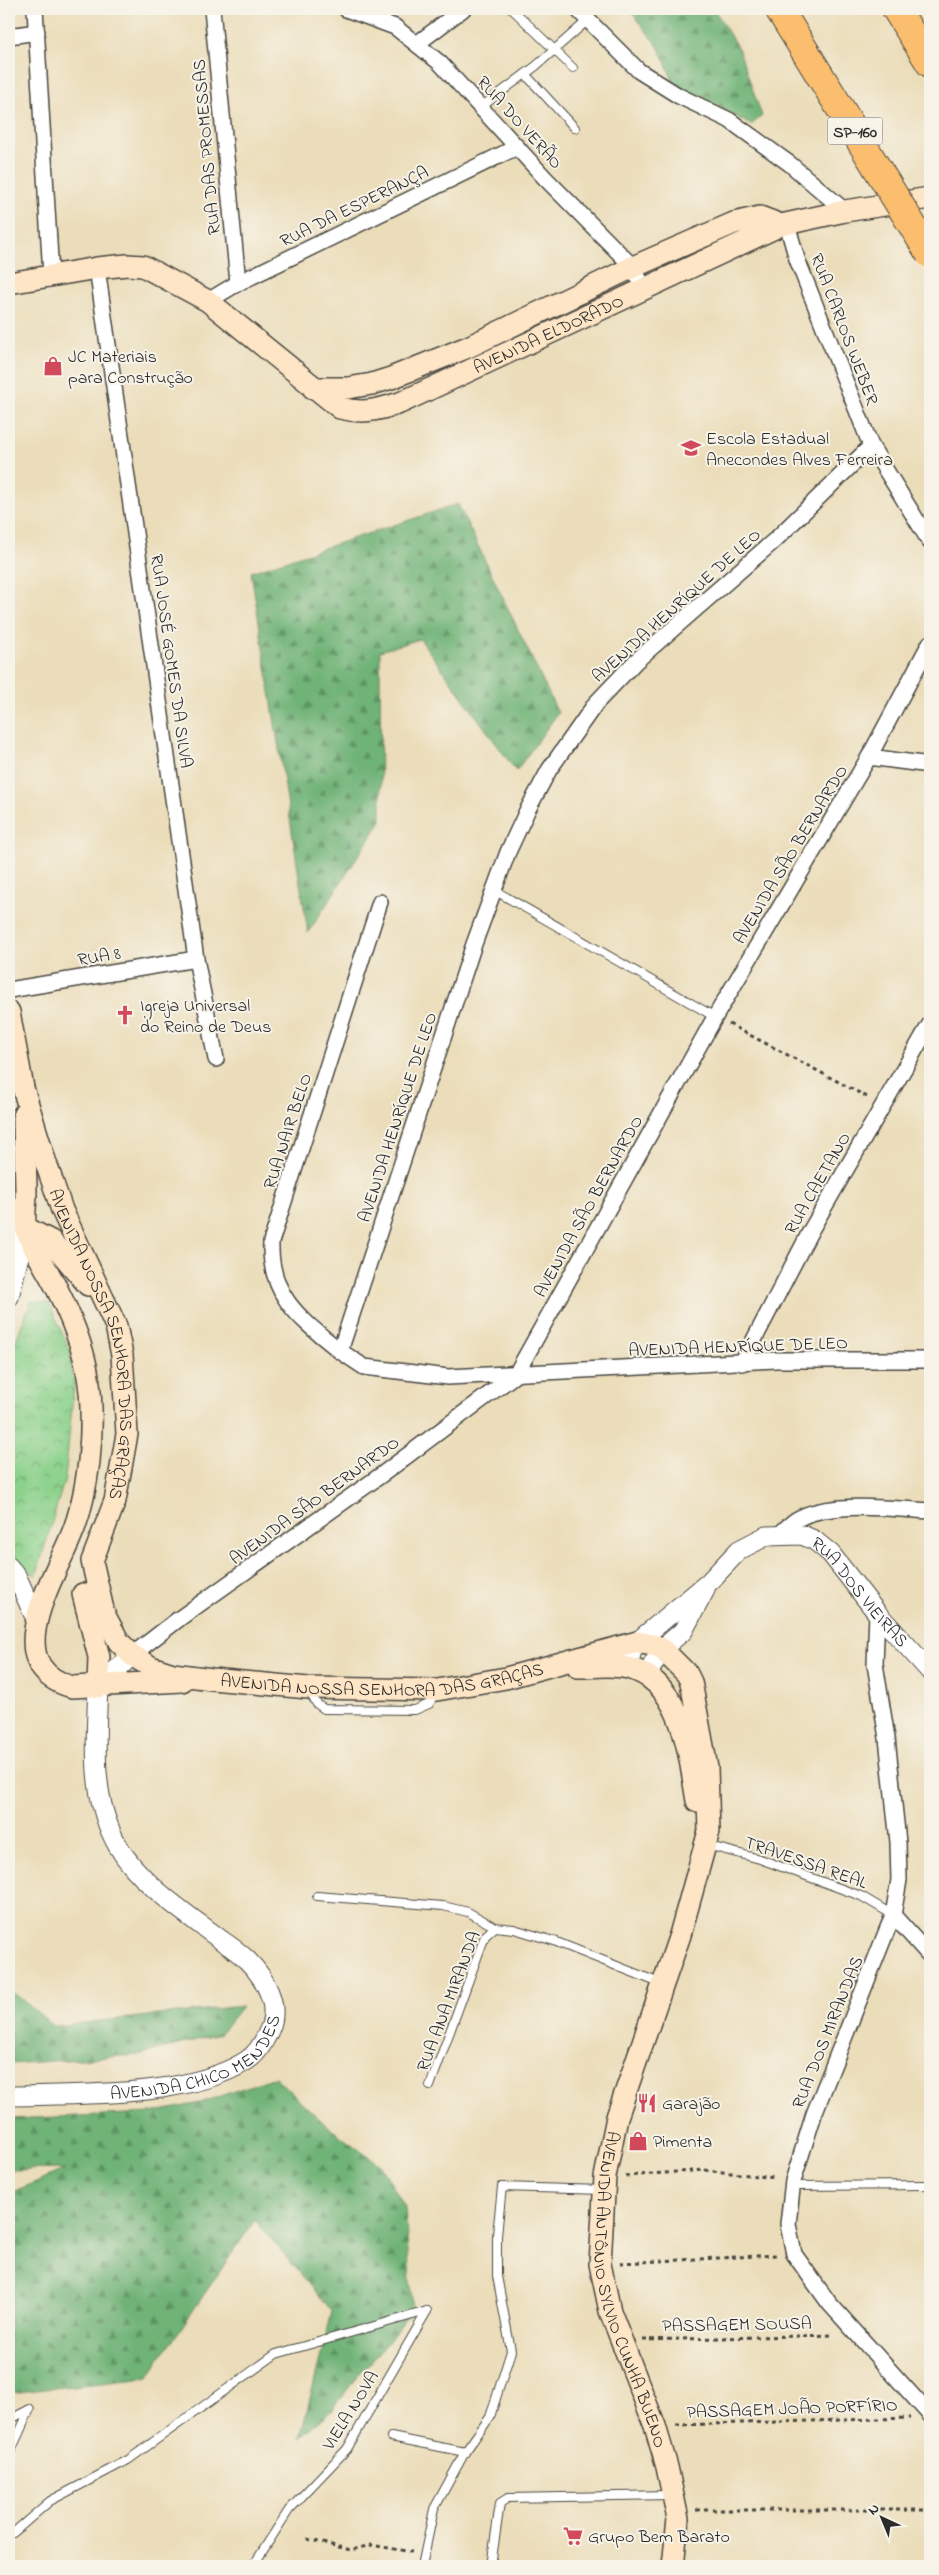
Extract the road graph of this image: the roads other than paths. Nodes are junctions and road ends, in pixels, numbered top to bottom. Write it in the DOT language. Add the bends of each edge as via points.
graph roads {
  1 [pos="35,9"];
  2 [pos="212,9"];
  3 [pos="346,9"];
  4 [pos="463,9"];
  5 [pos="512,9"];
  6 [pos="779,9"];
  7 [pos="896,9"];
  8 [pos="582,14"];
  9 [pos="37,32"];
  10 [pos="9,36"];
  11 [pos="418,43"];
  12 [pos="554,50"];
  13 [pos="930,63"];
  14 [pos="573,68"];
  15 [pos="525,74"];
  16 [pos="481,107"];
  17 [pos="575,128"];
  18 [pos="517,148"];
  19 [pos="930,198"];
  20 [pos="845,211"];
  21 [pos="784,224"];
  22 [pos="930,254"];
  23 [pos="633,267"];
  24 [pos="97,268"];
  25 [pos="51,275"];
  26 [pos="238,282"];
  27 [pos="9,283"];
  28 [pos="644,288"];
  29 [pos="208,300"];
  30 [pos="472,356"];
  31 [pos="870,446"];
  32 [pos="930,542"];
  33 [pos="930,642"];
  34 [pos="869,757"];
  35 [pos="930,765"];
  36 [pos="494,890"];
  37 [pos="380,902"];
  38 [pos="196,959"];
  39 [pos="9,990"];
  40 [pos="9,1012"];
  41 [pos="715,1017"];
  42 [pos="930,1024"];
  43 [pos="216,1059"];
  44 [pos="23,1088"];
  45 [pos="17,1225"];
  46 [pos="9,1297"];
  47 [pos="109,1310"];
  48 [pos="340,1351"];
  49 [pos="930,1360"];
  50 [pos="742,1363"];
  51 [pos="516,1374"];
  52 [pos="930,1511"];
  53 [pos="779,1535"];
  54 [pos="92,1561"];
  55 [pos="9,1567"];
  56 [pos="709,1582"];
  57 [pos="33,1613"];
  58 [pos="877,1614"];
  59 [pos="637,1642"];
  60 [pos="662,1649"];
  61 [pos="132,1655"];
  62 [pos="552,1666"];
  63 [pos="638,1671"];
  64 [pos="930,1671"];
  65 [pos="212,1679"];
  66 [pos="98,1686"];
  67 [pos="706,1845"];
  68 [pos="317,1896"];
  69 [pos="893,1914"];
  70 [pos="495,1927"];
  71 [pos="930,1956"];
  72 [pos="664,1984"];
  73 [pos="430,2086"];
  74 [pos="9,2096"];
  75 [pos="604,2184"];
  76 [pos="792,2184"];
  77 [pos="930,2185"];
  78 [pos="925,2417"];
  79 [pos="9,2420"];
  80 [pos="391,2437"];
  81 [pos="466,2452"];
  82 [pos="9,2455"];
  83 [pos="675,2503"];
  84 [pos="9,2532"];
  85 [pos="253,2566"];
  86 [pos="422,2566"];
  87 [pos="491,2566"];
  88 [pos="673,2566"];
  1 -- 9 [label="street"];
  2 -- 26 [label="street, RUA DAS PROMESSAS"];
  3 -- 11 [label="street, RUA DO VERÃO" via="395,27"];
  4 -- 11 [label="street"];
  5 -- 12 [label="lane"];
  6 -- 22 [label="highway, SP-160, bridge"];
  7 -- 13 [label="highway"];
  8 -- 12 [label="lane"];
  8 -- 20 [label="street" via="639,71 679,96 729,120 790,164"];
  9 -- 10 [label="street"];
  9 -- 25 [label="street"];
  11 -- 16 [label="street, RUA DO VERÃO"];
  12 -- 14 [label="lane"];
  12 -- 15 [label="lane"];
  15 -- 16 [label="lane"];
  15 -- 17 [label="lane"];
  16 -- 18 [label="street, RUA DO VERÃO"];
  18 -- 23 [label="street, RUA DO VERÃO"];
  18 -- 26 [label="street, RUA DA ESPERANÇA"];
  19 -- 20 [label="main road, AVENIDA ELDORADO"];
  20 -- 21 [label="main road, AVENIDA ELDORADO"];
  21 -- 23 [label="main road, AVENIDA ELDORADO" via="760,217 746,219"];
  21 -- 28 [label="main road, AVENIDA ELDORADO"];
  21 -- 31 [label="street, RUA CARLOS WEBER"];
  23 -- 28 [label="street, RUA DO VERÃO"];
  23 -- 30 [label="main road, AVENIDA ELDORADO"];
  24 -- 25 [label="main road, AVENIDA ELDORADO"];
  24 -- 29 [label="main road, AVENIDA ELDORADO" via="143,266"];
  24 -- 38 [label="street, RUA JOSÉ GOMES DA SILVA"];
  25 -- 27 [label="main road, AVENIDA ELDORADO"];
  26 -- 29 [label="street, RUA DA ESPERANÇA"];
  28 -- 30 [label="main road, AVENIDA ELDORADO"];
  29 -- 30 [label="main road, AVENIDA ELDORADO" via="313,388 340,408 356,412 373,412 400,403"];
  31 -- 32 [label="street"];
  31 -- 36 [label="street, AVENIDA HENRÍQUE DE LEO" via="775,540 636,661 596,703 550,770 527,811"];
  33 -- 34 [label="street, AVENIDA SÃO BERNARDO"];
  34 -- 35 [label="street"];
  34 -- 41 [label="street, AVENIDA SÃO BERNARDO"];
  36 -- 41 [label="lane"];
  36 -- 48 [label="street, AVENIDA HENRÍQUE DE LEO"];
  37 -- 48 [label="street, RUA NAIR BELO" via="271,1242 270,1262 282,1295 293,1310"];
  38 -- 39 [label="street, RUA 8"];
  38 -- 43 [label="street, RUA JOSÉ GOMES DA SILVA"];
  40 -- 44 [label="main road, AVENIDA NOSSA SENHORA DAS GRAÇAS"];
  41 -- 51 [label="street, AVENIDA SÃO BERNARDO"];
  42 -- 50 [label="street, RUA CAETANO" via="811,1230"];
  44 -- 45 [label="main road, AVENIDA NOSSA SENHORA DAS GRAÇAS"];
  44 -- 47 [label="main road, AVENIDA NOSSA SENHORA DAS GRAÇAS" via="62,1210"];
  45 -- 46 [label="street"];
  45 -- 47 [label="main road" via="42,1234 62,1252"];
  45 -- 57 [label="main road, AVENIDA NOSSA SENHORA DAS GRAÇAS" via="73,1320 88,1368 92,1420 84,1493 70,1539"];
  47 -- 54 [label="main road, AVENIDA NOSSA SENHORA DAS GRAÇAS" via="122,1355 127,1434 115,1501"];
  48 -- 51 [label="street, AVENIDA HENRÍQUE DE LEO" via="364,1367 384,1371 448,1377"];
  49 -- 50 [label="street, AVENIDA HENRÍQUE DE LEO"];
  50 -- 51 [label="street, AVENIDA HENRÍQUE DE LEO"];
  51 -- 61 [label="street, AVENIDA SÃO BERNARDO" via="370,1484"];
  52 -- 53 [label="street, AVENIDA NOSSA SENHORA DAS GRAÇAS" via="840,1509 797,1519"];
  53 -- 56 [label="street, AVENIDA NOSSA SENHORA DAS GRAÇAS" via="757,1540 740,1550"];
  53 -- 58 [label="street, RUA DOS VIEIRAS" via="802,1535 824,1547"];
  54 -- 61 [label="main road, AVENIDA NOSSA SENHORA DAS GRAÇAS" via="104,1614 119,1642"];
  54 -- 66 [label="main road" via="83,1592 98,1657"];
  55 -- 57 [label="street"];
  56 -- 59 [label="street, AVENIDA NOSSA SENHORA DAS GRAÇAS"];
  56 -- 60 [label="street, AVENIDA NOSSA SENHORA DAS GRAÇAS" via="683,1631"];
  57 -- 66 [label="main road, AVENIDA NOSSA SENHORA DAS GRAÇAS" via="29,1647 43,1675 72,1687"];
  58 -- 64 [label="street, RUA DOS VIEIRAS"];
  58 -- 69 [label="street, RUA DOS MIRANDAS" via="875,1664 898,1842 899,1880"];
  59 -- 60 [label="main road"];
  59 -- 62 [label="main road, AVENIDA NOSSA SENHORA DAS GRAÇAS"];
  59 -- 63 [label="street" via="631,1653"];
  60 -- 63 [label="street, AVENIDA NOSSA SENHORA DAS GRAÇAS"];
  60 -- 67 [label="main road, AVENIDA ANTÔNIO SYLVIO CUNHA BUENO" via="687,1674 697,1705 707,1768 709,1831"];
  61 -- 65 [label="main road, AVENIDA NOSSA SENHORA DAS GRAÇAS" via="151,1667 173,1674"];
  61 -- 66 [label="street"];
  62 -- 63 [label="main road, AVENIDA NOSSA SENHORA DAS GRAÇAS"];
  62 -- 65 [label="main road, AVENIDA NOSSA SENHORA DAS GRAÇAS" via="437,1690 308,1688"];
  63 -- 67 [label="main road, AVENIDA ANTÔNIO SYLVIO CUNHA BUENO" via="667,1696 679,1720"];
  65 -- 66 [label="main road, AVENIDA NOSSA SENHORA DAS GRAÇAS"];
  66 -- 74 [label="street, AVENIDA CHICO MENDES" via="95,1760 104,1812 117,1844 128,1862 144,1878 246,1959 264,1979 271,1999 273,2022 265,2042 248,2060 222,2074 177,2085 107,2093"];
  67 -- 69 [label="lane, TRAVESSA REAL" via="760,1859 861,1896"];
  67 -- 72 [label="main road, AVENIDA ANTÔNIO SYLVIO CUNHA BUENO"];
  68 -- 70 [label="lane" via="443,1906 468,1912"];
  69 -- 71 [label="street"];
  69 -- 76 [label="street, RUA DOS MIRANDAS" via="814,2114"];
  70 -- 72 [label="lane, RUA ANA MIRANDA" via="554,1941"];
  70 -- 73 [label="lane, RUA ANA MIRANDA" via="485,1936"];
  72 -- 75 [label="main road, AVENIDA ANTÔNIO SYLVIO CUNHA BUENO" via="617,2117"];
  75 -- 81 [label="lane" via="502,2187 496,2235 497,2276 511,2351 490,2417"];
  75 -- 83 [label="main road, AVENIDA ANTÔNIO SYLVIO CUNHA BUENO" via="600,2264 605,2294 655,2426"];
  76 -- 77 [label="lane"];
  76 -- 78 [label="street, RUA DOS MIRANDAS" via="788,2224 794,2254 829,2303 889,2368"];
  79 -- 82 [label="lane" via="30,2409"];
  80 -- 81 [label="lane"];
  81 -- 86 [label="lane" via="434,2509"];
  83 -- 87 [label="lane" via="508,2498 500,2503"];
  83 -- 88 [label="main road, AVENIDA ANTÔNIO SYLVIO CUNHA BUENO"];
  84 -- 85 [label="lane, VIELA NOVA" via="13,2533 50,2501 128,2460 276,2354 426,2310 347,2449 289,2510"];
}
